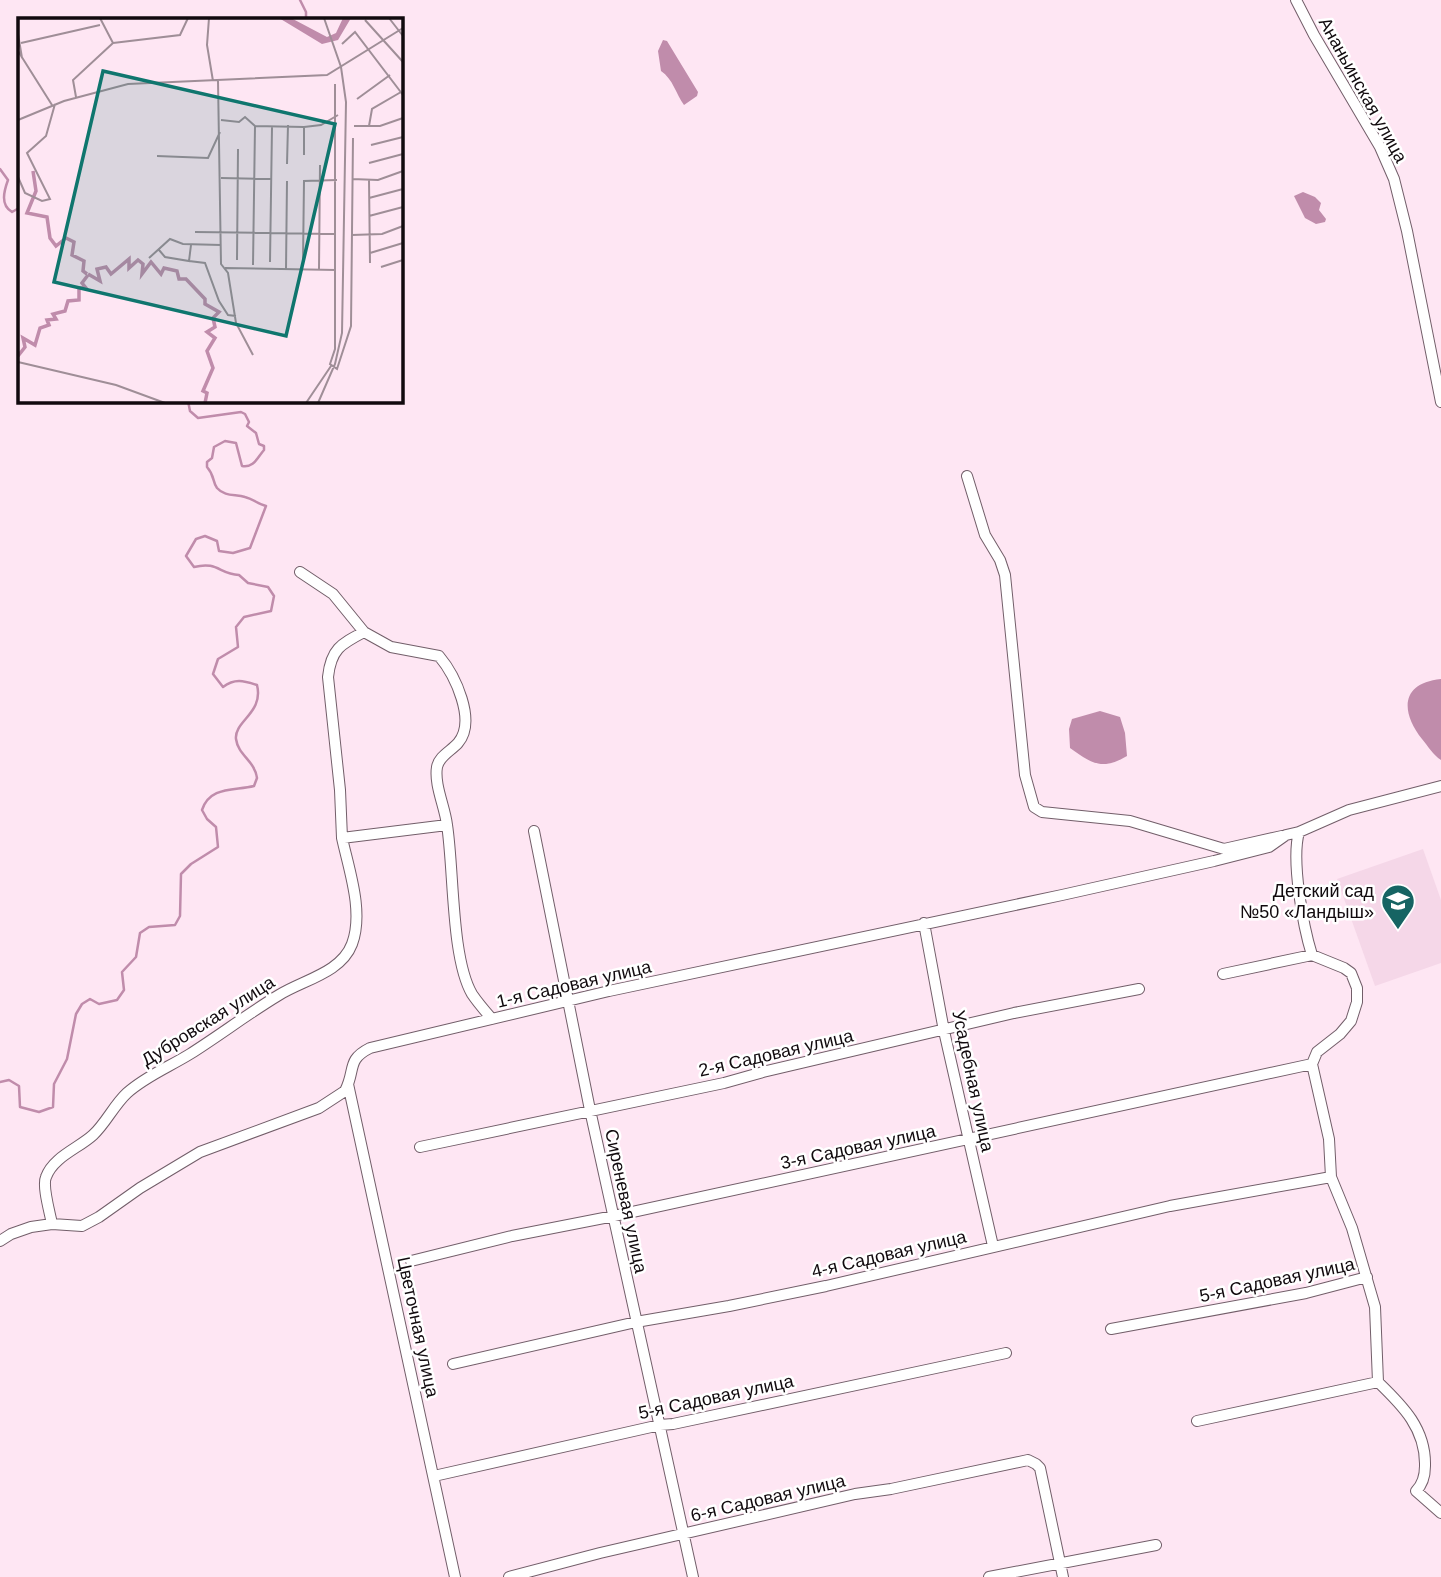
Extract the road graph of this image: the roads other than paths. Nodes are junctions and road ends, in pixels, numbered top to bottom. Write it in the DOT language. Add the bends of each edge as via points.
graph roads {
  1 [pos="1296,0"];
  2 [pos="1441,402"];
  3 [pos="967,476"];
  4 [pos="300,572"];
  5 [pos="364,632"];
  6 [pos="1441,786"];
  7 [pos="447,825"];
  8 [pos="534,831"];
  9 [pos="1299,832"];
  10 [pos="1286,835"];
  11 [pos="342,838"];
  12 [pos="1224,849"];
  13 [pos="1216,860"];
  14 [pos="925,923"];
  15 [pos="1312,955"];
  16 [pos="1223,974"];
  17 [pos="1139,989"];
  18 [pos="570,1002"];
  19 [pos="492,1019"];
  20 [pos="944,1031"];
  21 [pos="1312,1064"];
  22 [pos="348,1084"];
  23 [pos="590,1110"];
  24 [pos="969,1139"];
  25 [pos="420,1147"];
  26 [pos="1331,1177"];
  27 [pos="614,1216"];
  28 [pos="52,1224"];
  29 [pos="0,1241"];
  30 [pos="993,1246"];
  31 [pos="411,1261"];
  32 [pos="1367,1277"];
  33 [pos="636,1322"];
  34 [pos="1111,1329"];
  35 [pos="1006,1353"];
  36 [pos="453,1364"];
  37 [pos="1378,1382"];
  38 [pos="1197,1421"];
  39 [pos="660,1425"];
  40 [pos="434,1476"];
  41 [pos="1441,1513"];
  42 [pos="684,1534"];
  43 [pos="1156,1545"];
  44 [pos="1061,1564"];
  45 [pos="455,1577"];
  46 [pos="509,1577"];
  47 [pos="693,1577"];
  48 [pos="989,1577"];
  49 [pos="1063,1577"];
  1 -- 2 [label="street, Ананьинская улица" via="1394,179"];
  3 -- 12 [label="street" via="985,535 1005,575 1024,763 1034,807 1042,812 1130,821"];
  4 -- 5 [label="street" via="333,594"];
  5 -- 7 [label="street" via="391,647 439,656 455,679 466,724 465,733 438,766"];
  5 -- 11 [label="street, Дубровская улица" via="336,650 328,677"];
  6 -- 9 [label="street" via="1349,810"];
  7 -- 11 [label="street"];
  7 -- 19 [label="street" via="464,970 471,992"];
  8 -- 18 [label="street, Сиреневая улица"];
  9 -- 10 [label="street"];
  9 -- 15 [label="street" via="1295,845"];
  10 -- 12 [label="street"];
  10 -- 13 [label="street, 1-я Садовая улица" via="1269,847"];
  11 -- 28 [label="street, Дубровская улица" via="355,901 352,946 337,964 281,993 124,1096 93,1135 49,1170 44,1179"];
  12 -- 13 [label="street"];
  13 -- 14 [label="street, 1-я Садовая улица"];
  14 -- 18 [label="street, 1-я Садовая улица"];
  14 -- 20 [label="street, Усадебная улица"];
  15 -- 16 [label="street"];
  15 -- 21 [label="street" via="1344,968 1357,988 1351,1021 1317,1052"];
  17 -- 20 [label="street, 2-я Садовая улица"];
  18 -- 19 [label="street, 1-я Садовая улица"];
  18 -- 23 [label="street, Сиреневая улица"];
  19 -- 22 [label="street, 1-я Садовая улица" via="370,1048 352,1062"];
  20 -- 23 [label="street, 2-я Садовая улица"];
  20 -- 24 [label="street, Усадебная улица"];
  21 -- 24 [label="street, 3-я Садовая улица"];
  21 -- 26 [label="street" via="1329,1139"];
  22 -- 28 [label="street, 1-я Садовая улица" via="338,1097 319,1108 200,1152 82,1226"];
  22 -- 40 [label="street, Цветочная улица"];
  23 -- 25 [label="street, 2-я Садовая улица"];
  23 -- 27 [label="street, Сиреневая улица"];
  24 -- 27 [label="street, 3-я Садовая улица"];
  24 -- 30 [label="street, Усадебная улица"];
  26 -- 30 [label="street, 4-я Садовая улица" via="1170,1206"];
  26 -- 32 [label="street"];
  27 -- 31 [label="street, 3-я Садовая улица"];
  27 -- 33 [label="street, Сиреневая улица"];
  28 -- 29 [label="street, 1-я Садовая улица" via="31,1227"];
  30 -- 33 [label="street, 4-я Садовая улица" via="826,1286"];
  32 -- 34 [label="street, 5-я Садовая улица" via="1306,1293"];
  32 -- 37 [label="street" via="1375,1307"];
  33 -- 36 [label="street, 4-я Садовая улица"];
  33 -- 39 [label="street, Сиреневая улица"];
  35 -- 39 [label="street, 5-я Садовая улица"];
  37 -- 38 [label="street"];
  37 -- 41 [label="street" via="1416,1424 1425,1452 1421,1486 1416,1491"];
  39 -- 40 [label="street, 5-я Садовая улица"];
  39 -- 42 [label="street, Сиреневая улица"];
  40 -- 45 [label="street, Цветочная улица"];
  42 -- 44 [label="street, 6-я Садовая улица" via="1028,1460 1042,1474"];
  42 -- 46 [label="street, 6-я Садовая улица"];
  42 -- 47 [label="street, Сиреневая улица"];
  43 -- 44 [label="street"];
  44 -- 48 [label="street"];
  44 -- 49 [label="street"];
}
